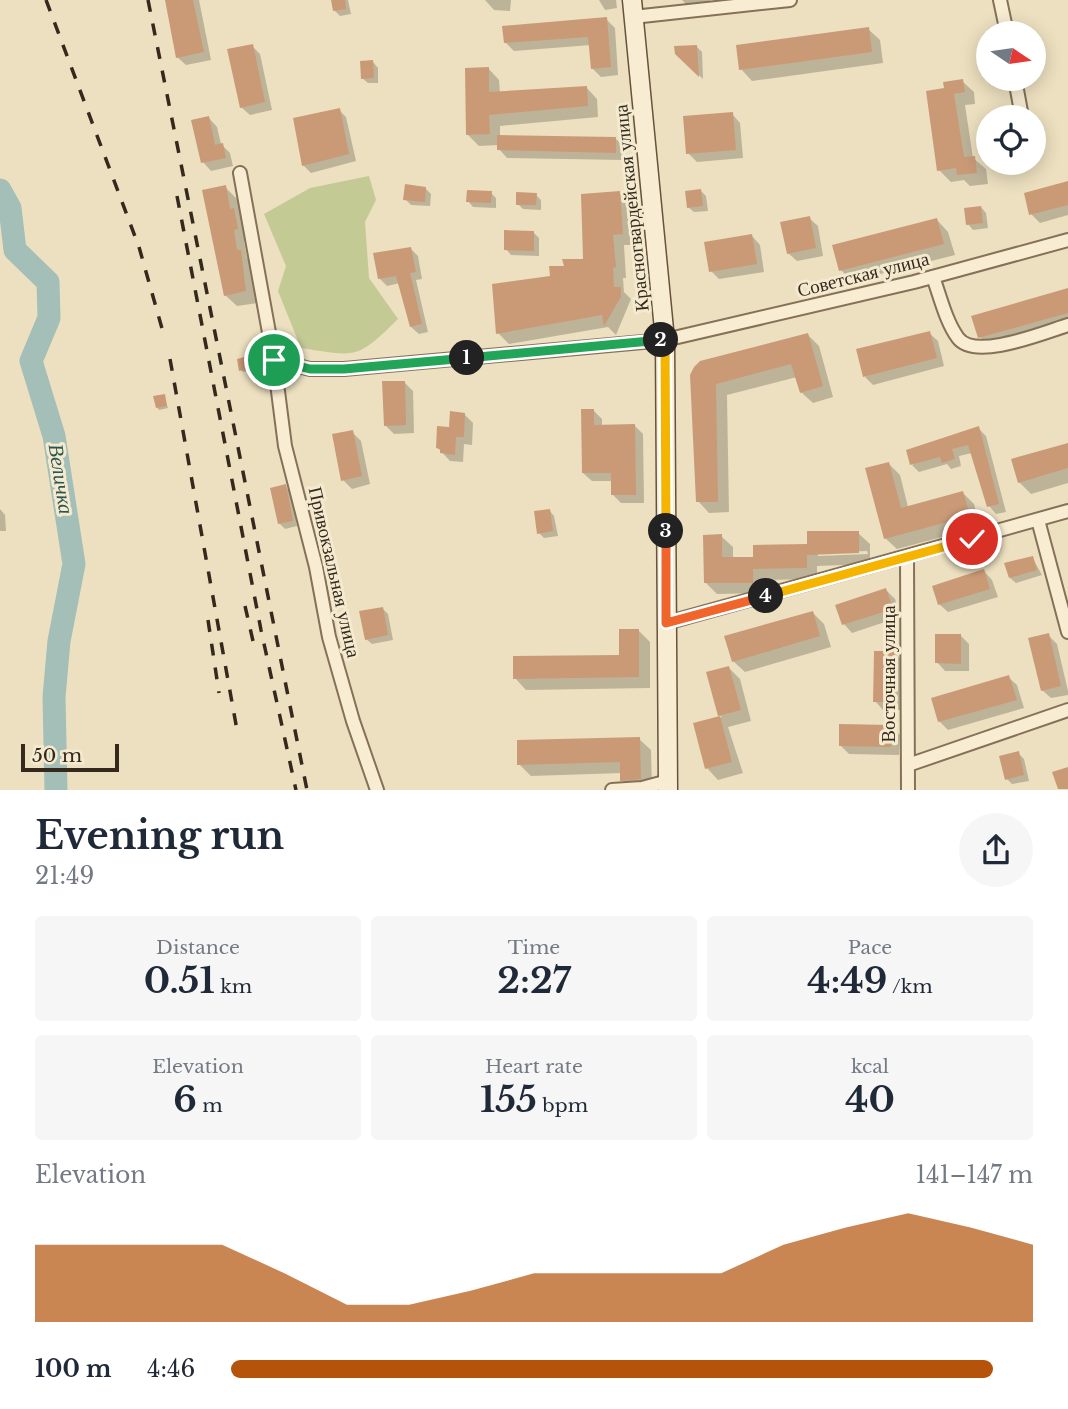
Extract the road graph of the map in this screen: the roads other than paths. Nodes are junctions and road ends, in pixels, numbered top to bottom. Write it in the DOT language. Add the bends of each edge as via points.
graph roads {
  1 [pos="790,0"];
  2 [pos="1000,0"];
  3 [pos="633,8"];
  4 [pos="1004,21"];
  5 [pos="240,173"];
  6 [pos="1068,240"];
  7 [pos="933,277"];
  8 [pos="1068,325"];
  9 [pos="665,340"];
  10 [pos="274,360"];
  11 [pos="1068,511"];
  12 [pos="1038,520"];
  13 [pos="907,558"];
  14 [pos="666,623"];
  15 [pos="1068,632"];
  16 [pos="1068,710"];
  17 [pos="908,765"];
  18 [pos="668,785"];
  19 [pos="377,789"];
  20 [pos="612,789"];
  21 [pos="908,789"];
  1 -- 3 [label="street"];
  2 -- 4 [label="street"];
  3 -- 9 [label="street, Красногвардейская улица"];
  5 -- 10 [label="street, Привокзальная улица"];
  6 -- 7 [label="street, Советская улица"];
  7 -- 8 [label="street" via="959,339 968,345 996,346"];
  7 -- 9 [label="street, Советская улица"];
  9 -- 10 [label="street" via="344,369 310,369"];
  9 -- 14 [label="street, Красногвардейская улица"];
  10 -- 19 [label="street, Привокзальная улица" via="285,446 329,637"];
  11 -- 12 [label="street"];
  12 -- 13 [label="street"];
  12 -- 15 [label="street"];
  13 -- 14 [label="street"];
  13 -- 17 [label="street, Восточная улица"];
  14 -- 18 [label="street, Красногвардейская улица"];
  16 -- 17 [label="street"];
  17 -- 21 [label="street, Восточная улица"];
  18 -- 20 [label="street"];
}
